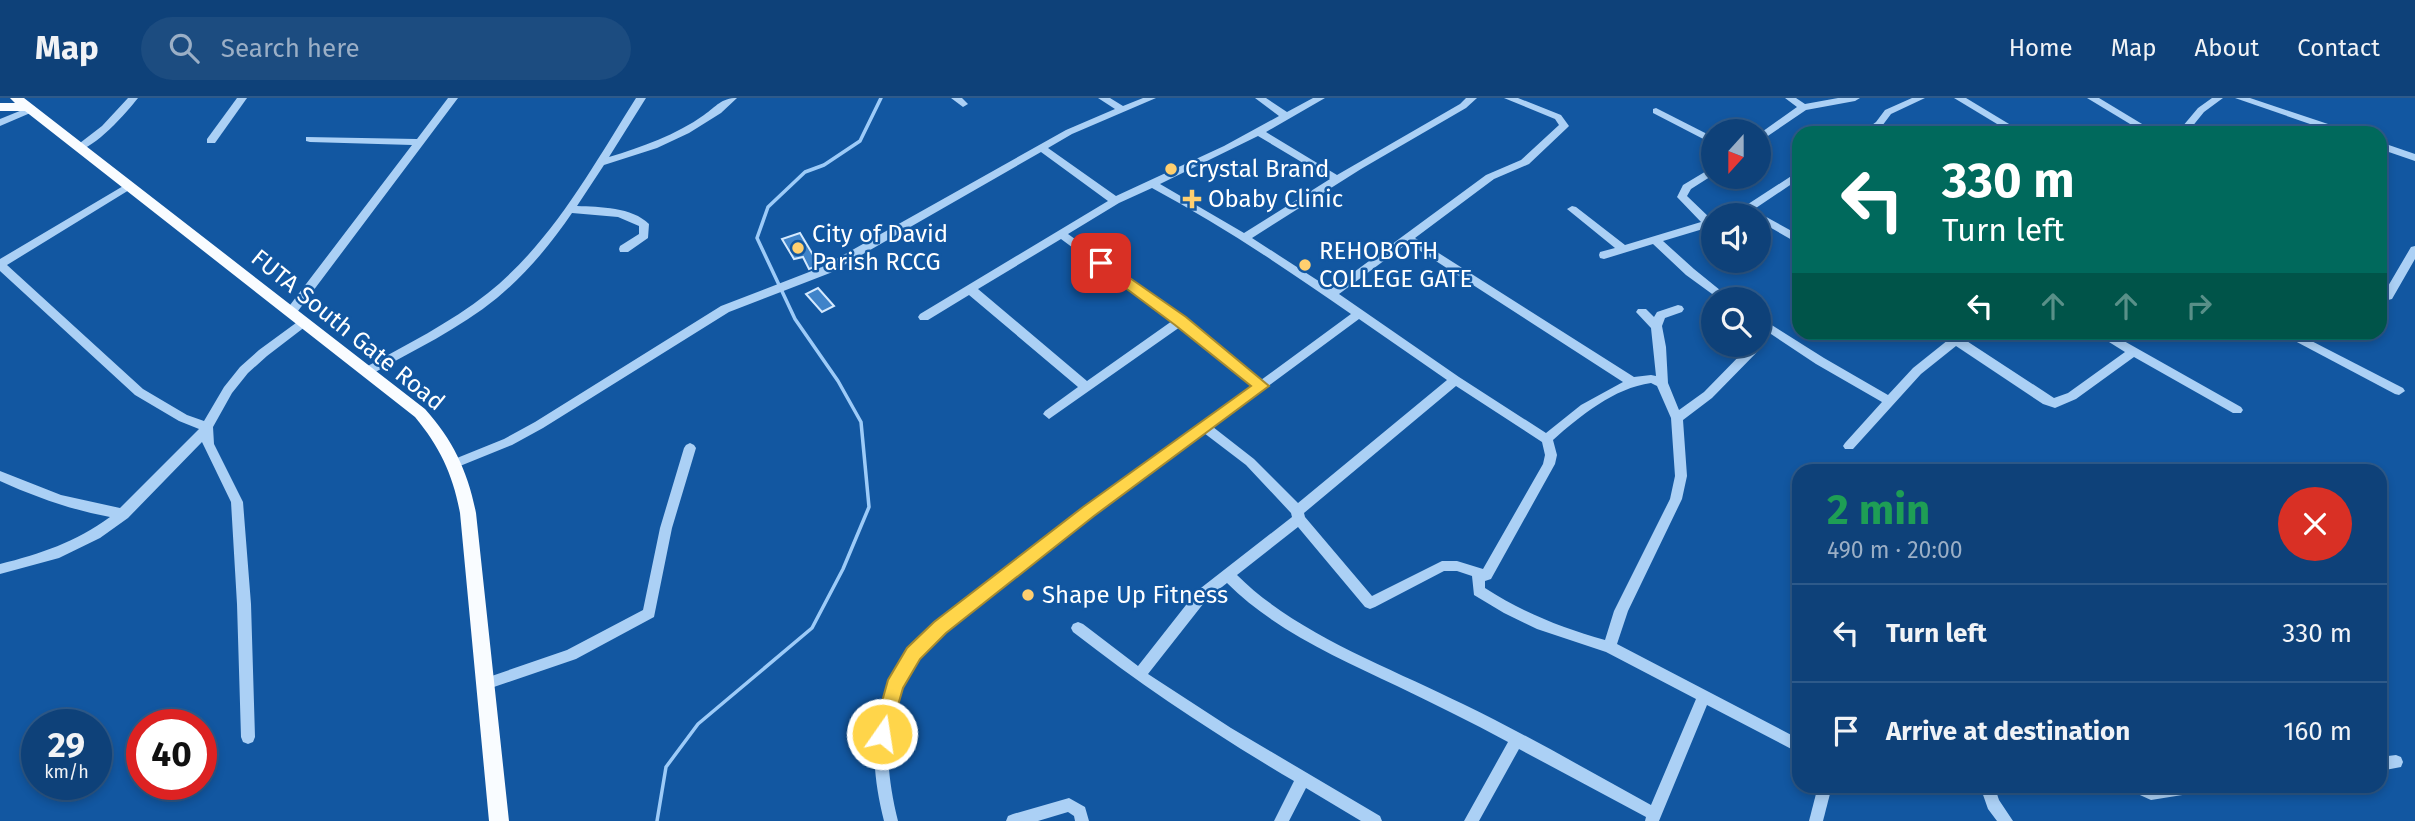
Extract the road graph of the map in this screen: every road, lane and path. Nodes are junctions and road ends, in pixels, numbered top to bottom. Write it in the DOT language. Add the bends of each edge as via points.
graph roads {
  1 [pos="5,98"];
  2 [pos="16,98"];
  3 [pos="133,98"];
  4 [pos="242,98"];
  5 [pos="453,98"];
  6 [pos="641,98"];
  7 [pos="732,98"];
  8 [pos="1103,98"];
  9 [pos="1151,98"];
  10 [pos="1260,98"];
  11 [pos="1320,98"];
  12 [pos="1472,98"];
  13 [pos="1509,98"];
  14 [pos="1790,98"];
  15 [pos="1855,98"];
  16 [pos="1959,98"];
  17 [pos="2092,98"];
  18 [pos="2218,98"];
  19 [pos="2240,98"];
  20 [pos="1916,99"];
  21 [pos="0,104"];
  22 [pos="30,105"];
  23 [pos="1802,107"];
  24 [pos="1121,109"];
  25 [pos="1656,111"];
  26 [pos="1287,117"];
  27 [pos="0,122"];
  28 [pos="1877,126"];
  29 [pos="2008,126"];
  30 [pos="2140,126"];
  31 [pos="2188,126"];
  32 [pos="2322,126"];
  33 [pos="1771,130"];
  34 [pos="1259,132"];
  35 [pos="1701,135"];
  36 [pos="310,139"];
  37 [pos="211,141"];
  38 [pos="420,142"];
  39 [pos="80,148"];
  40 [pos="1041,148"];
  41 [pos="2387,148"];
  42 [pos="2415,158"];
  43 [pos="600,163"];
  44 [pos="1701,178"];
  45 [pos="1336,180"];
  46 [pos="1792,180"];
  47 [pos="1150,183"];
  48 [pos="131,185"];
  49 [pos="1115,201"];
  50 [pos="1766,203"];
  51 [pos="569,209"];
  52 [pos="1572,209"];
  53 [pos="1701,214"];
  54 [pos="1771,224"];
  55 [pos="1701,226"];
  56 [pos="1061,234"];
  57 [pos="1792,236"];
  58 [pos="1244,238"];
  59 [pos="1409,239"];
  60 [pos="1657,241"];
  61 [pos="624,249"];
  62 [pos="1623,249"];
  63 [pos="2415,250"];
  64 [pos="1604,255"];
  65 [pos="0,264"];
  66 [pos="1710,287"];
  67 [pos="970,289"];
  68 [pos="1330,295"];
  69 [pos="2387,296"];
  70 [pos="1678,309"];
  71 [pos="291,312"];
  72 [pos="1642,312"];
  73 [pos="1359,314"];
  74 [pos="924,317"];
  75 [pos="1180,321"];
  76 [pos="304,323"];
  77 [pos="1656,326"];
  78 [pos="1773,329"];
  79 [pos="1946,340"];
  80 [pos="1956,340"];
  81 [pos="2111,340"];
  82 [pos="2299,340"];
  83 [pos="2132,353"];
  84 [pos="1745,357"];
  85 [pos="368,371"];
  86 [pos="1455,380"];
  87 [pos="1632,382"];
  88 [pos="1662,383"];
  89 [pos="1261,386"];
  90 [pos="1086,387"];
  91 [pos="2399,391"];
  92 [pos="1888,400"];
  93 [pos="2237,410"];
  94 [pos="1049,414"];
  95 [pos="1677,418"];
  96 [pos="1205,427"];
  97 [pos="207,428"];
  98 [pos="1547,439"];
  99 [pos="1849,446"];
  100 [pos="690,448"];
  101 [pos="456,463"];
  102 [pos="0,476"];
  103 [pos="124,514"];
  104 [pos="1298,515"];
  105 [pos="0,569"];
  106 [pos="1227,574"];
  107 [pos="1486,575"];
  108 [pos="1078,628"];
  109 [pos="1609,647"];
  110 [pos="1139,675"];
  111 [pos="485,684"];
  112 [pos="1703,698"];
  113 [pos="248,737"];
  114 [pos="1516,741"];
  115 [pos="1792,742"];
  116 [pos="1303,779"];
  117 [pos="1823,793"];
  118 [pos="1989,793"];
  119 [pos="1653,817"];
  120 [pos="499,821"];
  121 [pos="891,821"];
  122 [pos="1013,821"];
  123 [pos="1082,821"];
  124 [pos="1281,821"];
  125 [pos="1375,821"];
  126 [pos="1471,821"];
  127 [pos="1816,821"];
  128 [pos="2006,821"];
  1 -- 21 [label="main road"];
  2 -- 22 [label="main road, FUTA South Gate Road"];
  3 -- 39 [label="street"];
  4 -- 37 [label="street"];
  5 -- 38 [label="street"];
  6 -- 43 [label="street"];
  7 -- 43 [label="street" via="667,142"];
  8 -- 24 [label="street"];
  9 -- 24 [label="street"];
  10 -- 26 [label="street"];
  11 -- 26 [label="street"];
  12 -- 45 [label="street"];
  13 -- 59 [label="street" via="1559,117 1564,126 1525,162 1490,177"];
  14 -- 23 [label="street"];
  15 -- 23 [label="street"];
  16 -- 29 [label="street"];
  17 -- 30 [label="street"];
  18 -- 31 [label="street"];
  19 -- 32 [label="street"];
  20 -- 28 [label="street" via="1888,112"];
  21 -- 22 [label="main road"];
  22 -- 27 [label="street"];
  22 -- 39 [label="main road, FUTA South Gate Road"];
  23 -- 33 [label="street"];
  24 -- 40 [label="street"];
  25 -- 35 [label="street"];
  26 -- 34 [label="street"];
  34 -- 45 [label="street"];
  34 -- 47 [label="street"];
  36 -- 38 [label="street"];
  38 -- 71 [label="street"];
  39 -- 48 [label="main road, FUTA South Gate Road"];
  40 -- 49 [label="street"];
  40 -- 101 [label="street" via="826,270 724,309 539,425"];
  41 -- 42 [label="street"];
  43 -- 51 [label="street"];
  44 -- 53 [label="street" via="1682,197"];
  45 -- 58 [label="street"];
  46 -- 50 [label="street"];
  47 -- 49 [label="street"];
  47 -- 58 [label="street"];
  48 -- 65 [label="street"];
  48 -- 71 [label="main road, FUTA South Gate Road"];
  49 -- 56 [label="street"];
  51 -- 61 [label="street" via="604,212 644,224 644,235"];
  51 -- 85 [label="street" via="506,284 451,323"];
  52 -- 62 [label="street"];
  54 -- 57 [label="street"];
  55 -- 60 [label="street"];
  56 -- 67 [label="street"];
  56 -- 75 [label="street"];
  58 -- 68 [label="street"];
  59 -- 68 [label="street"];
  59 -- 87 [label="street"];
  60 -- 62 [label="street"];
  60 -- 66 [label="street"];
  62 -- 64 [label="street"];
  63 -- 69 [label="street"];
  65 -- 97 [label="street" via="139,392"];
  67 -- 74 [label="street"];
  67 -- 90 [label="street"];
  68 -- 73 [label="street"];
  70 -- 77 [label="street" via="1661,316"];
  71 -- 76 [label="main road, FUTA South Gate Road"];
  72 -- 77 [label="street"];
  73 -- 86 [label="street"];
  73 -- 89 [label="street"];
  75 -- 89 [label="street"];
  75 -- 90 [label="street"];
  76 -- 85 [label="main road, FUTA South Gate Road"];
  76 -- 97 [label="street" via="242,373"];
  77 -- 88 [label="street"];
  78 -- 92 [label="street"];
  79 -- 92 [label="street"];
  80 -- 83 [label="street" via="2055,403"];
  81 -- 83 [label="street"];
  82 -- 91 [label="street"];
  83 -- 93 [label="street"];
  84 -- 95 [label="street" via="1708,395"];
  85 -- 101 [label="main road, FUTA South Gate Road" via="420,413"];
  86 -- 98 [label="street"];
  86 -- 104 [label="street"];
  87 -- 88 [label="street" via="1648,377"];
  87 -- 98 [label="street" via="1578,412"];
  88 -- 95 [label="street"];
  89 -- 96 [label="street"];
  90 -- 94 [label="street"];
  92 -- 99 [label="street"];
  95 -- 109 [label="street" via="1681,476 1676,499 1621,611"];
  96 -- 104 [label="street" via="1251,462"];
  96 -- 121 [label="street" via="940,627 913,654 894,686 879,752"];
  97 -- 103 [label="street"];
  97 -- 113 [label="street" via="208,444 237,502"];
  98 -- 107 [label="street" via="1549,464"];
  100 -- 111 [label="street" via="666,528 649,613 571,654"];
  101 -- 111 [label="main road, FUTA South Gate Road" via="464,482"];
  102 -- 103 [label="street" via="56,500"];
  103 -- 105 [label="street" via="75,547"];
  104 -- 106 [label="street"];
  104 -- 107 [label="street" via="1370,603 1441,566"];
  106 -- 110 [label="street" via="1202,595"];
  106 -- 114 [label="street" via="1252,599 1331,648"];
  107 -- 109 [label="street" via="1478,578 1477,585 1485,595 1531,619"];
  108 -- 110 [label="street"];
  109 -- 112 [label="street"];
  110 -- 116 [label="street"];
  111 -- 120 [label="main road, FUTA South Gate Road"];
  112 -- 115 [label="street"];
  112 -- 119 [label="street"];
  114 -- 119 [label="street"];
  114 -- 126 [label="street"];
  116 -- 124 [label="street"];
  116 -- 125 [label="street"];
  117 -- 127 [label="street"];
  118 -- 128 [label="street"];
  122 -- 123 [label="street" via="1069,805 1080,812"];
}
